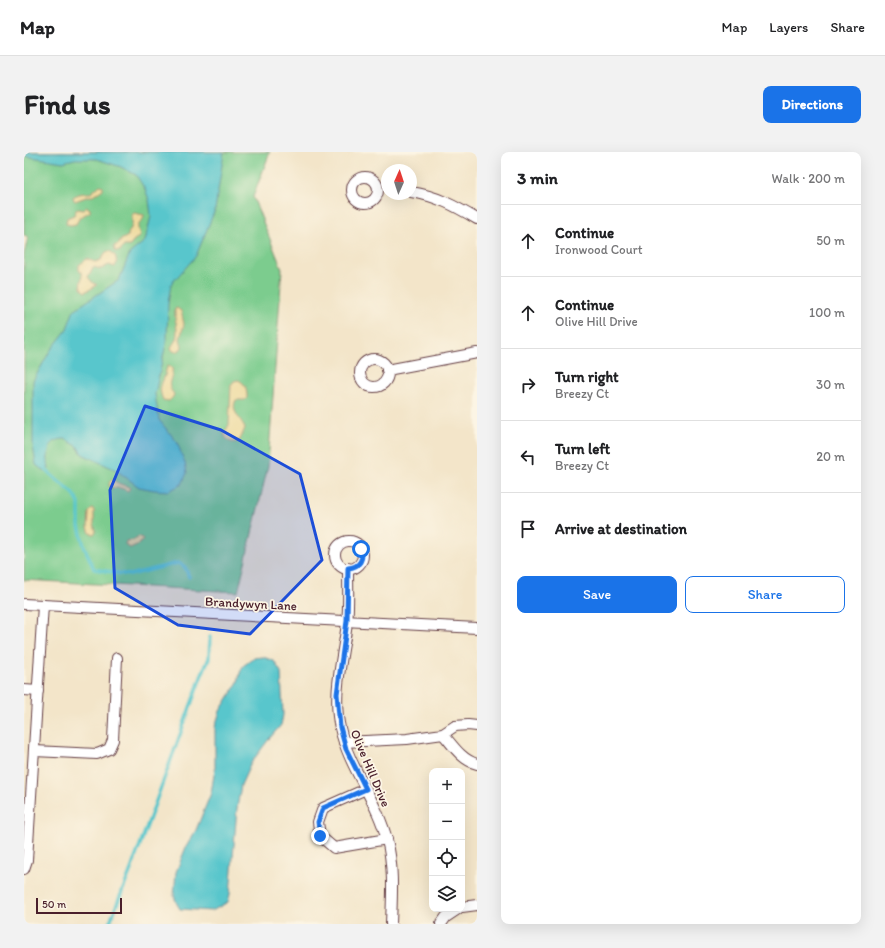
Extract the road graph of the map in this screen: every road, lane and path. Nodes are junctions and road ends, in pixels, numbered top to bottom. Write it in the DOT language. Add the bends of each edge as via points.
graph roads {
  1 [pos="417,193"];
  2 [pos="477,219"];
  3 [pos="477,353"];
  4 [pos="387,370"];
  5 [pos="348,568"];
  6 [pos="24,604"];
  7 [pos="43,605"];
  8 [pos="347,621"];
  9 [pos="477,628"];
  10 [pos="117,658"];
  11 [pos="24,690"];
  12 [pos="38,691"];
  13 [pos="477,726"];
  14 [pos="443,734"];
  15 [pos="344,742"];
  16 [pos="34,751"];
  17 [pos="477,764"];
  18 [pos="28,771"];
  19 [pos="366,789"];
  20 [pos="387,839"];
  21 [pos="26,847"];
  22 [pos="24,869"];
  23 [pos="477,905"];
  24 [pos="465,907"];
  25 [pos="454,912"];
  26 [pos="391,924"];
  27 [pos="441,924"];
  1 -- 2 [label="street" via="450,203"];
  3 -- 4 [label="street"];
  5 -- 8 [label="street, Olive Hill Drive"];
  6 -- 7 [label="street, Brandywyn Lane"];
  7 -- 8 [label="street, Brandywyn Lane"];
  7 -- 12 [label="street"];
  8 -- 9 [label="street, Brandywyn Lane"];
  8 -- 15 [label="street, Olive Hill Drive" via="337,694"];
  10 -- 16 [label="street" via="113,740 109,749 97,754"];
  11 -- 12 [label="street"];
  12 -- 16 [label="street"];
  13 -- 14 [label="street" via="455,726"];
  14 -- 15 [label="street" via="407,740"];
  14 -- 17 [label="street" via="469,762"];
  15 -- 19 [label="street, Olive Hill Drive"];
  16 -- 18 [label="street"];
  18 -- 21 [label="street"];
  19 -- 20 [label="street, Olive Hill Drive"];
  19 -- 20 [label="street" via="323,808 318,822 320,836 334,848"];
  20 -- 26 [label="street, Olive Hill Drive" via="392,873"];
  21 -- 22 [label="street" via="27,860"];
  23 -- 24 [label="street"];
  25 -- 27 [label="street"];
}
